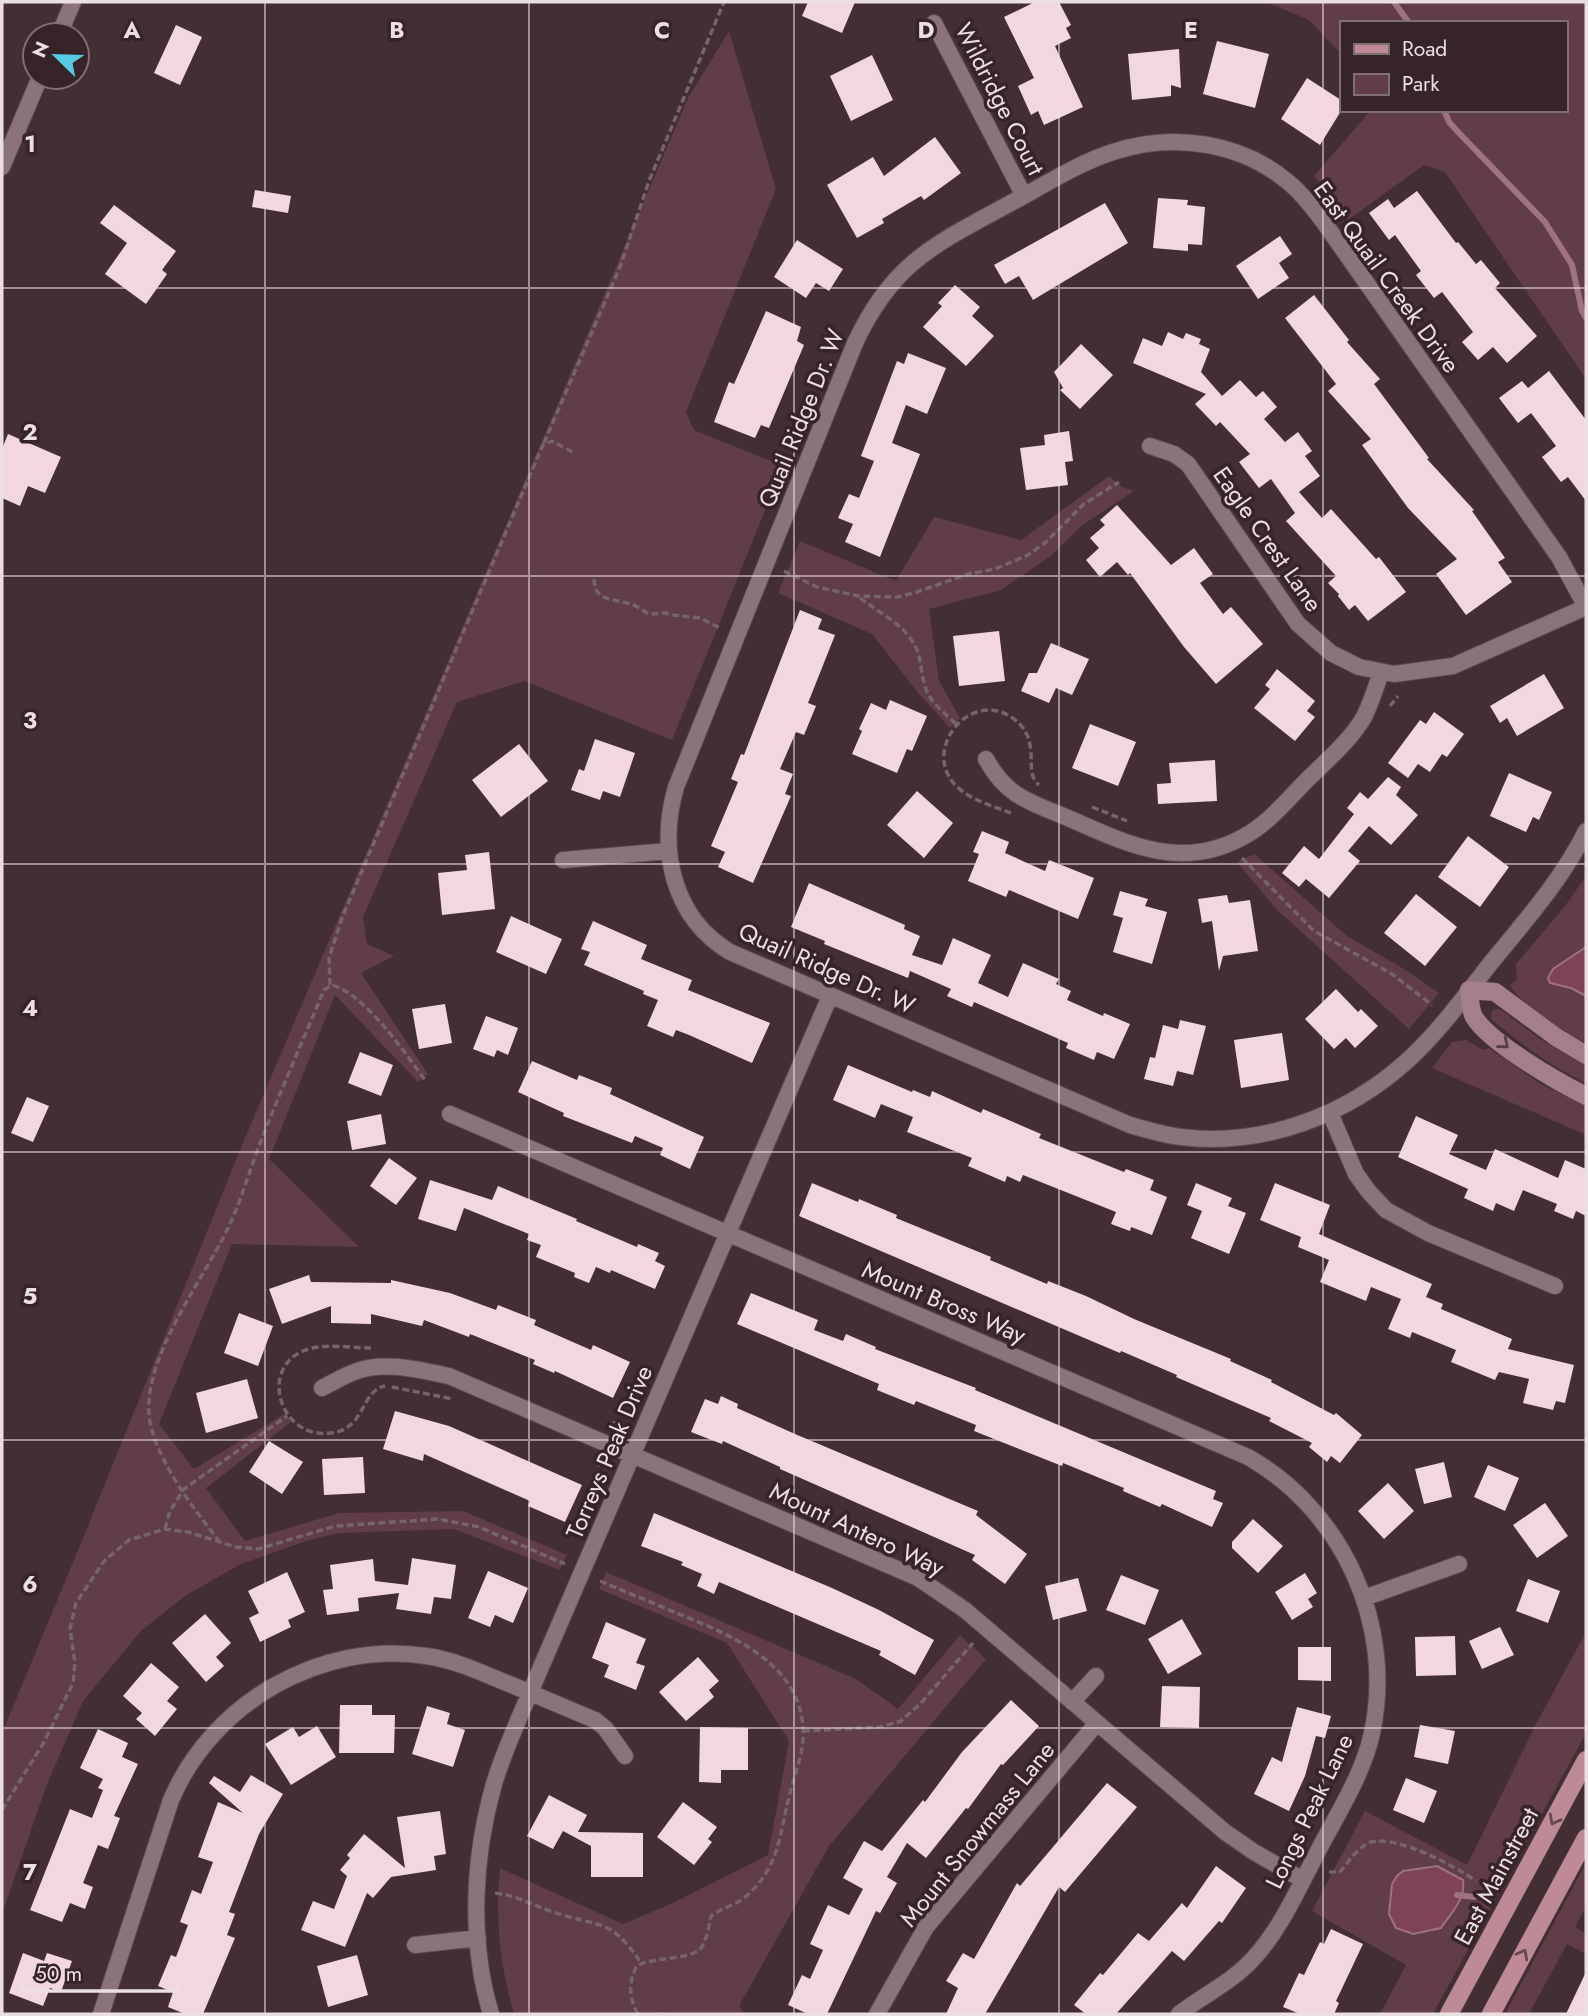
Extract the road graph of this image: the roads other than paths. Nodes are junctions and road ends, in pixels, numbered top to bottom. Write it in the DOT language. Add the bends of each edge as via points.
graph roads {
  1 [pos="73,2"];
  2 [pos="64,21"];
  3 [pos="934,23"];
  4 [pos="34,91"];
  5 [pos="2,167"];
  6 [pos="1024,196"];
  7 [pos="882,294"];
  8 [pos="1150,446"];
  9 [pos="1586,607"];
  10 [pos="1381,672"];
  11 [pos="986,759"];
  12 [pos="1586,831"];
  13 [pos="668,851"];
  14 [pos="563,860"];
  15 [pos="1469,990"];
  16 [pos="830,996"];
  17 [pos="1586,1055"];
  18 [pos="1586,1096"];
  19 [pos="1330,1113"];
  20 [pos="450,1114"];
  21 [pos="727,1233"];
  22 [pos="1555,1286"];
  23 [pos="322,1388"];
  24 [pos="633,1455"];
  25 [pos="1459,1564"];
  26 [pos="1364,1598"];
  27 [pos="1096,1676"];
  28 [pos="530,1693"];
  29 [pos="1072,1702"];
  30 [pos="1097,1723"];
  31 [pos="625,1756"];
  32 [pos="1586,1760"];
  33 [pos="1586,1838"];
  34 [pos="1303,1880"];
  35 [pos="478,1938"];
  36 [pos="415,1945"];
  37 [pos="101,2014"];
  38 [pos="491,2014"];
  39 [pos="877,2014"];
  40 [pos="1179,2014"];
  41 [pos="1449,2014"];
  42 [pos="1491,2014"];
  1 -- 2 [label="street"];
  3 -- 6 [label="street, Wildridge Court"];
  4 -- 5 [label="street"];
  6 -- 7 [label="street, East Quail Creek Drive" via="930,248"];
  6 -- 9 [label="street, East Quail Creek Drive" via="1103,155 1166,142 1220,147 1258,162 1287,181 1331,232 1559,557"];
  7 -- 13 [label="street, Quail Ridge Dr. W" via="855,343 676,787 667,828"];
  8 -- 10 [label="street, Eagle Crest Lane" via="1188,464 1308,634 1342,660"];
  9 -- 10 [label="street, Eagle Crest Lane" via="1453,666"];
  10 -- 11 [label="street" via="1359,725 1320,767 1254,830 1207,850 1156,852 1122,842 1014,794"];
  12 -- 15 [label="street" via="1556,884"];
  13 -- 14 [label="street"];
  13 -- 16 [label="street, Quail Ridge Dr. W" via="679,895 711,939 730,952"];
  15 -- 17 [label="street" via="1495,992"];
  15 -- 18 [label="street, one-way" via="1473,1016 1490,1032 1548,1075"];
  15 -- 19 [label="street, Quail Ridge Dr. W" via="1409,1059 1362,1096"];
  16 -- 19 [label="street, Quail Ridge Dr. W" via="1156,1133 1194,1138 1246,1136 1282,1130"];
  16 -- 21 [label="street, Torreys Peak Drive"];
  19 -- 22 [label="street" via="1356,1174 1386,1210 1428,1233"];
  20 -- 21 [label="street, Mount Bross Way"];
  21 -- 24 [label="street, Torreys Peak Drive"];
  21 -- 26 [label="street, Mount Bross Way" via="1260,1464 1293,1489 1326,1524"];
  23 -- 24 [label="street, Mount Antero Way" via="355,1371 379,1367 449,1376"];
  24 -- 28 [label="street, Torreys Peak Drive"];
  24 -- 29 [label="street, Mount Antero Way" via="918,1578 965,1609"];
  25 -- 26 [label="street"];
  26 -- 34 [label="street, Longs Peak Lane" via="1377,1671 1371,1735 1356,1777"];
  27 -- 29 [label="street"];
  28 -- 31 [label="street" via="595,1720"];
  28 -- 35 [label="street, Torreys Peak Drive" via="489,1804 477,1881"];
  28 -- 37 [label="street" via="447,1661 386,1653 314,1667 251,1701 206,1742 176,1790"];
  29 -- 30 [label="street, Mount Antero Way"];
  30 -- 34 [label="street, Mount Antero Way" via="1226,1832"];
  30 -- 39 [label="street, Mount Snowmass Lane" via="926,1927"];
  32 -- 41 [label="main road, East Mainstreet, one-way"];
  42 -- 33 [label="main road, one-way"];
  34 -- 40 [label="street, Longs Peak Lane" via="1252,1961"];
  35 -- 36 [label="street"];
  35 -- 38 [label="street, Torreys Peak Drive"];
}
